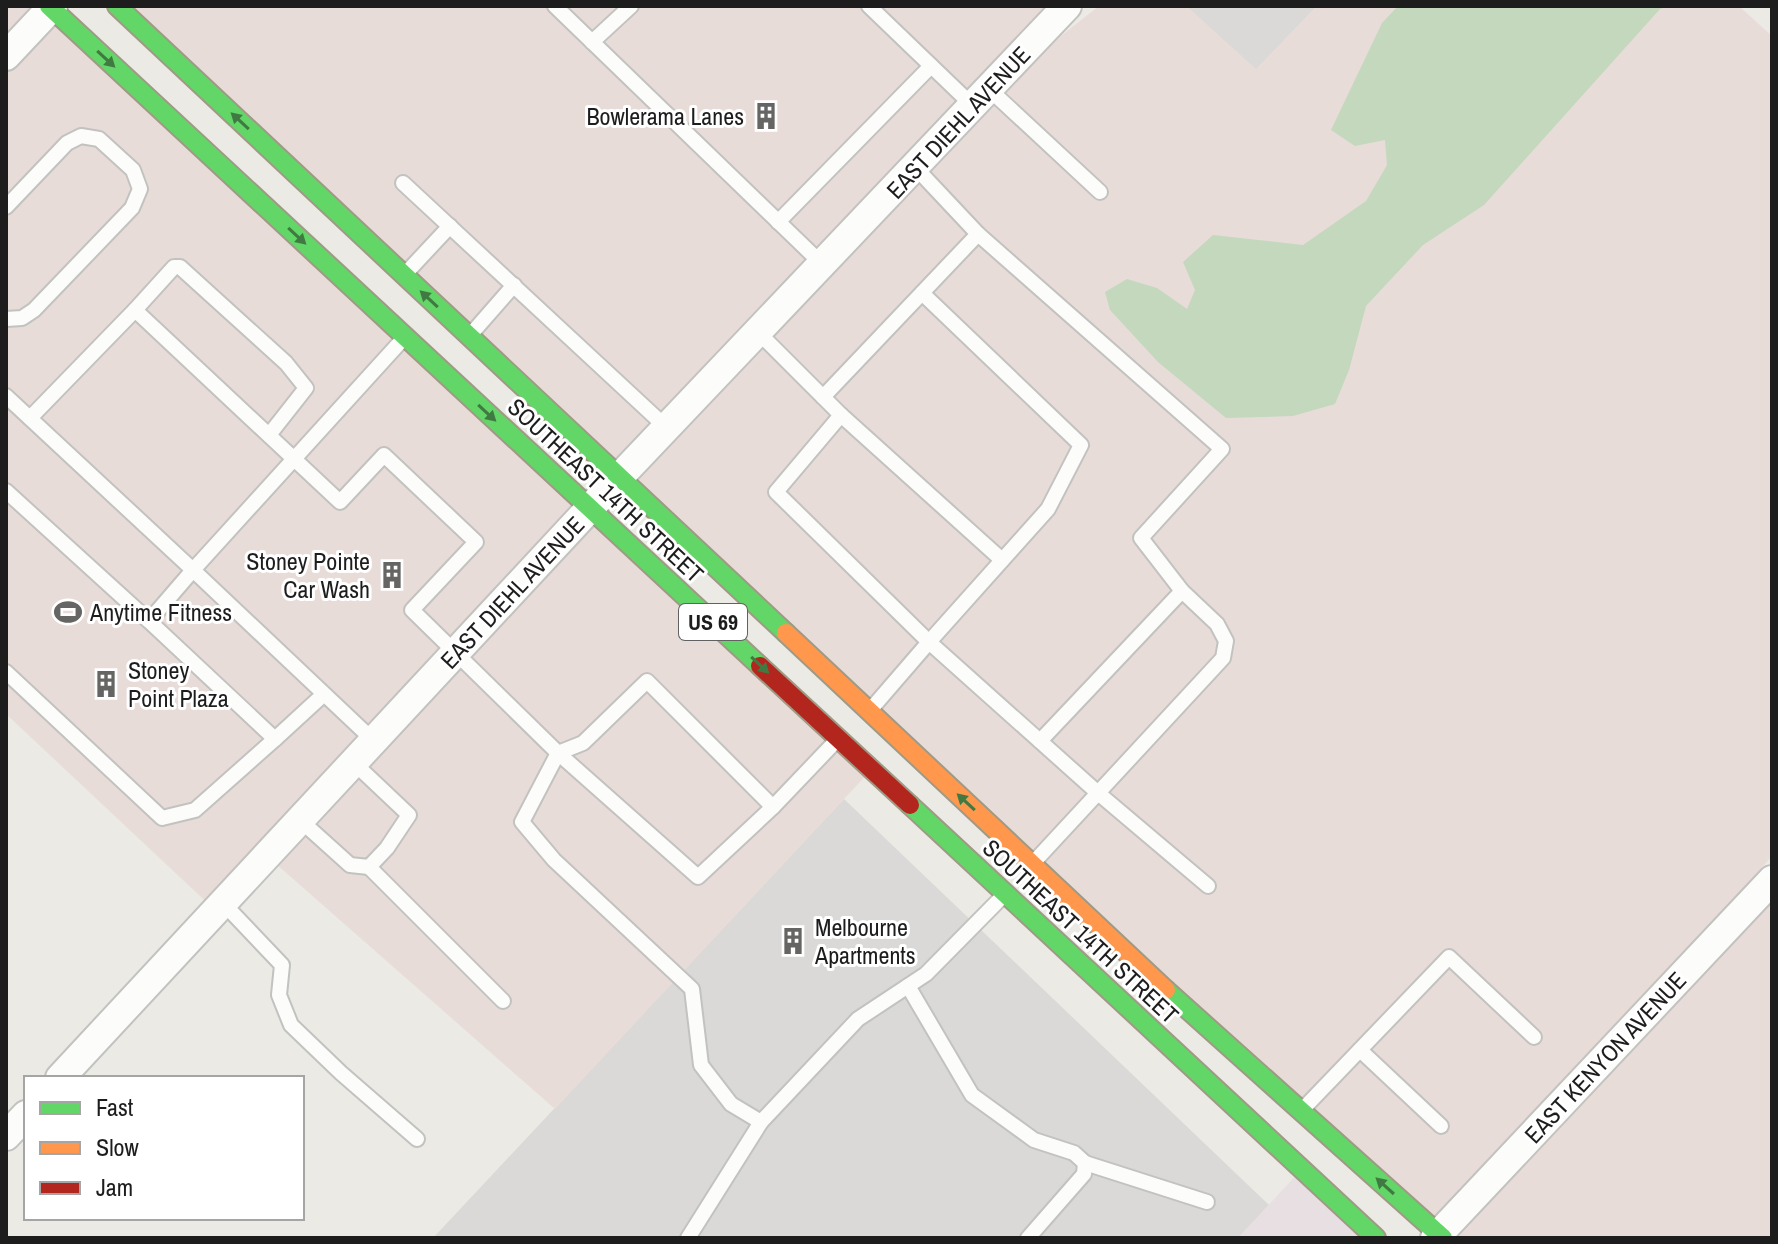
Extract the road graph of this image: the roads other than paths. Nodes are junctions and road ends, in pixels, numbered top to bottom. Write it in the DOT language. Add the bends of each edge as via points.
graph roads {
  1 [pos="117,6"];
  2 [pos="555,6"];
  3 [pos="631,6"];
  4 [pos="869,6"];
  5 [pos="1067,6"];
  6 [pos="51,7"];
  7 [pos="592,42"];
  8 [pos="6,56"];
  9 [pos="931,66"];
  10 [pos="981,97"];
  11 [pos="915,167"];
  12 [pos="403,183"];
  13 [pos="1100,192"];
  14 [pos="6,207"];
  15 [pos="778,222"];
  16 [pos="450,226"];
  17 [pos="978,234"];
  18 [pos="822,264"];
  19 [pos="404,275"];
  20 [pos="514,285"];
  21 [pos="922,293"];
  22 [pos="135,310"];
  23 [pos="6,319"];
  24 [pos="758,332"];
  25 [pos="469,336"];
  26 [pos="405,337"];
  27 [pos="6,396"];
  28 [pos="823,397"];
  29 [pos="841,415"];
  30 [pos="30,418"];
  31 [pos="667,428"];
  32 [pos="269,435"];
  33 [pos="294,459"];
  34 [pos="620,477"];
  35 [pos="6,491"];
  36 [pos="590,508"];
  37 [pos="1002,560"];
  38 [pos="193,570"];
  39 [pos="1182,591"];
  40 [pos="149,621"];
  41 [pos="929,642"];
  42 [pos="456,652"];
  43 [pos="6,672"];
  44 [pos="324,694"];
  45 [pos="869,711"];
  46 [pos="839,738"];
  47 [pos="275,739"];
  48 [pos="374,741"];
  49 [pos="1040,741"];
  50 [pos="558,753"];
  51 [pos="354,763"];
  52 [pos="1098,793"];
  53 [pos="773,807"];
  54 [pos="300,820"];
  55 [pos="369,867"];
  56 [pos="1019,879"];
  57 [pos="1772,880"];
  58 [pos="1208,886"];
  59 [pos="223,903"];
  60 [pos="908,986"];
  61 [pos="503,1001"];
  62 [pos="1534,1037"];
  63 [pos="1360,1050"];
  64 [pos="62,1076"];
  65 [pos="1301,1111"];
  66 [pos="24,1117"];
  67 [pos="761,1122"];
  68 [pos="1441,1126"];
  69 [pos="6,1136"];
  70 [pos="417,1139"];
  71 [pos="1085,1163"];
  72 [pos="1207,1202"];
  73 [pos="1439,1237"];
  74 [pos="688,1238"];
  75 [pos="1028,1238"];
  76 [pos="1376,1238"];
  19 -- 1 [label="main road, SOUTHEAST 14TH STREET / US 69, one-way"];
  2 -- 7 [label="lane"];
  3 -- 7 [label="lane"];
  4 -- 9 [label="lane"];
  5 -- 10 [label="street, EAST DIEHL AVENUE"];
  6 -- 8 [label="street"];
  6 -- 26 [label="main road, SOUTHEAST 14TH STREET / US 69, one-way"];
  7 -- 15 [label="lane"];
  9 -- 10 [label="lane"];
  9 -- 15 [label="lane"];
  10 -- 11 [label="street, EAST DIEHL AVENUE"];
  10 -- 13 [label="lane"];
  11 -- 17 [label="lane"];
  11 -- 18 [label="street, EAST DIEHL AVENUE"];
  12 -- 16 [label="lane"];
  14 -- 23 [label="lane" via="67,143 81,136 99,139 133,170 140,189 132,208 34,310"];
  15 -- 18 [label="lane"];
  16 -- 19 [label="lane"];
  16 -- 20 [label="lane"];
  17 -- 21 [label="lane"];
  17 -- 39 [label="lane" via="1222,449 1141,538"];
  18 -- 24 [label="street, EAST DIEHL AVENUE"];
  25 -- 19 [label="main road, SOUTHEAST 14TH STREET / US 69, one-way"];
  20 -- 25 [label="lane"];
  20 -- 31 [label="lane"];
  21 -- 28 [label="lane"];
  21 -- 37 [label="lane" via="1081,445 1048,509"];
  22 -- 30 [label="lane"];
  22 -- 32 [label="lane"];
  22 -- 32 [label="lane" via="174,267 180,267 286,363 306,388"];
  24 -- 28 [label="lane"];
  24 -- 31 [label="street, EAST DIEHL AVENUE"];
  25 -- 34 [label="main road, SOUTHEAST 14TH STREET / US 69"];
  26 -- 33 [label="lane"];
  26 -- 36 [label="main road, SOUTHEAST 14TH STREET / US 69, one-way"];
  27 -- 30 [label="lane"];
  28 -- 29 [label="lane"];
  29 -- 37 [label="lane"];
  29 -- 41 [label="lane" via="776,492"];
  30 -- 38 [label="lane"];
  31 -- 34 [label="street, EAST DIEHL AVENUE"];
  32 -- 33 [label="lane"];
  33 -- 38 [label="lane"];
  33 -- 42 [label="lane" via="340,502 384,455 476,542 412,610"];
  34 -- 36 [label="street, EAST DIEHL AVENUE"];
  34 -- 45 [label="main road, SOUTHEAST 14TH STREET / US 69"];
  35 -- 40 [label="lane"];
  36 -- 42 [label="street, EAST DIEHL AVENUE"];
  36 -- 46 [label="main road, SOUTHEAST 14TH STREET / US 69, one-way"];
  37 -- 41 [label="lane"];
  38 -- 40 [label="lane"];
  38 -- 44 [label="lane"];
  39 -- 49 [label="lane"];
  39 -- 52 [label="lane" via="1217,624 1226,641 1223,658"];
  40 -- 47 [label="lane"];
  41 -- 45 [label="lane"];
  41 -- 49 [label="lane"];
  42 -- 48 [label="street, EAST DIEHL AVENUE"];
  42 -- 50 [label="lane"];
  43 -- 47 [label="lane" via="162,818 195,810"];
  44 -- 47 [label="lane"];
  44 -- 48 [label="lane"];
  56 -- 45 [label="main road, SOUTHEAST 14TH STREET / US 69, one-way"];
  46 -- 53 [label="lane"];
  46 -- 56 [label="main road, SOUTHEAST 14TH STREET / US 69"];
  48 -- 51 [label="street, EAST DIEHL AVENUE"];
  49 -- 52 [label="lane"];
  50 -- 53 [label="lane" via="698,877"];
  50 -- 53 [label="lane" via="583,743 647,681"];
  50 -- 67 [label="lane" via="522,822 554,860 692,989 701,1065 731,1104"];
  51 -- 54 [label="street, EAST DIEHL AVENUE"];
  51 -- 55 [label="lane" via="409,815"];
  52 -- 56 [label="lane"];
  52 -- 58 [label="lane"];
  54 -- 55 [label="lane" via="350,865"];
  54 -- 59 [label="street, EAST DIEHL AVENUE"];
  55 -- 61 [label="lane"];
  56 -- 60 [label="lane"];
  56 -- 65 [label="main road, SOUTHEAST 14TH STREET / US 69" via="1192,1014"];
  56 -- 76 [label="main road, SOUTHEAST 14TH STREET / US 69"];
  57 -- 73 [label="street, EAST KENYON AVENUE"];
  59 -- 64 [label="street, EAST DIEHL AVENUE"];
  59 -- 70 [label="lane" via="282,965 279,995 291,1025"];
  60 -- 67 [label="lane" via="858,1019"];
  60 -- 71 [label="lane" via="972,1095 1034,1140 1074,1153"];
  62 -- 63 [label="lane" via="1449,957"];
  63 -- 65 [label="lane"];
  63 -- 68 [label="lane"];
  73 -- 65 [label="main road, SOUTHEAST 14TH STREET / US 69, one-way"];
  66 -- 69 [label="street"];
  67 -- 74 [label="lane"];
  71 -- 72 [label="lane"];
  71 -- 75 [label="lane" via="1084,1174"];
}
